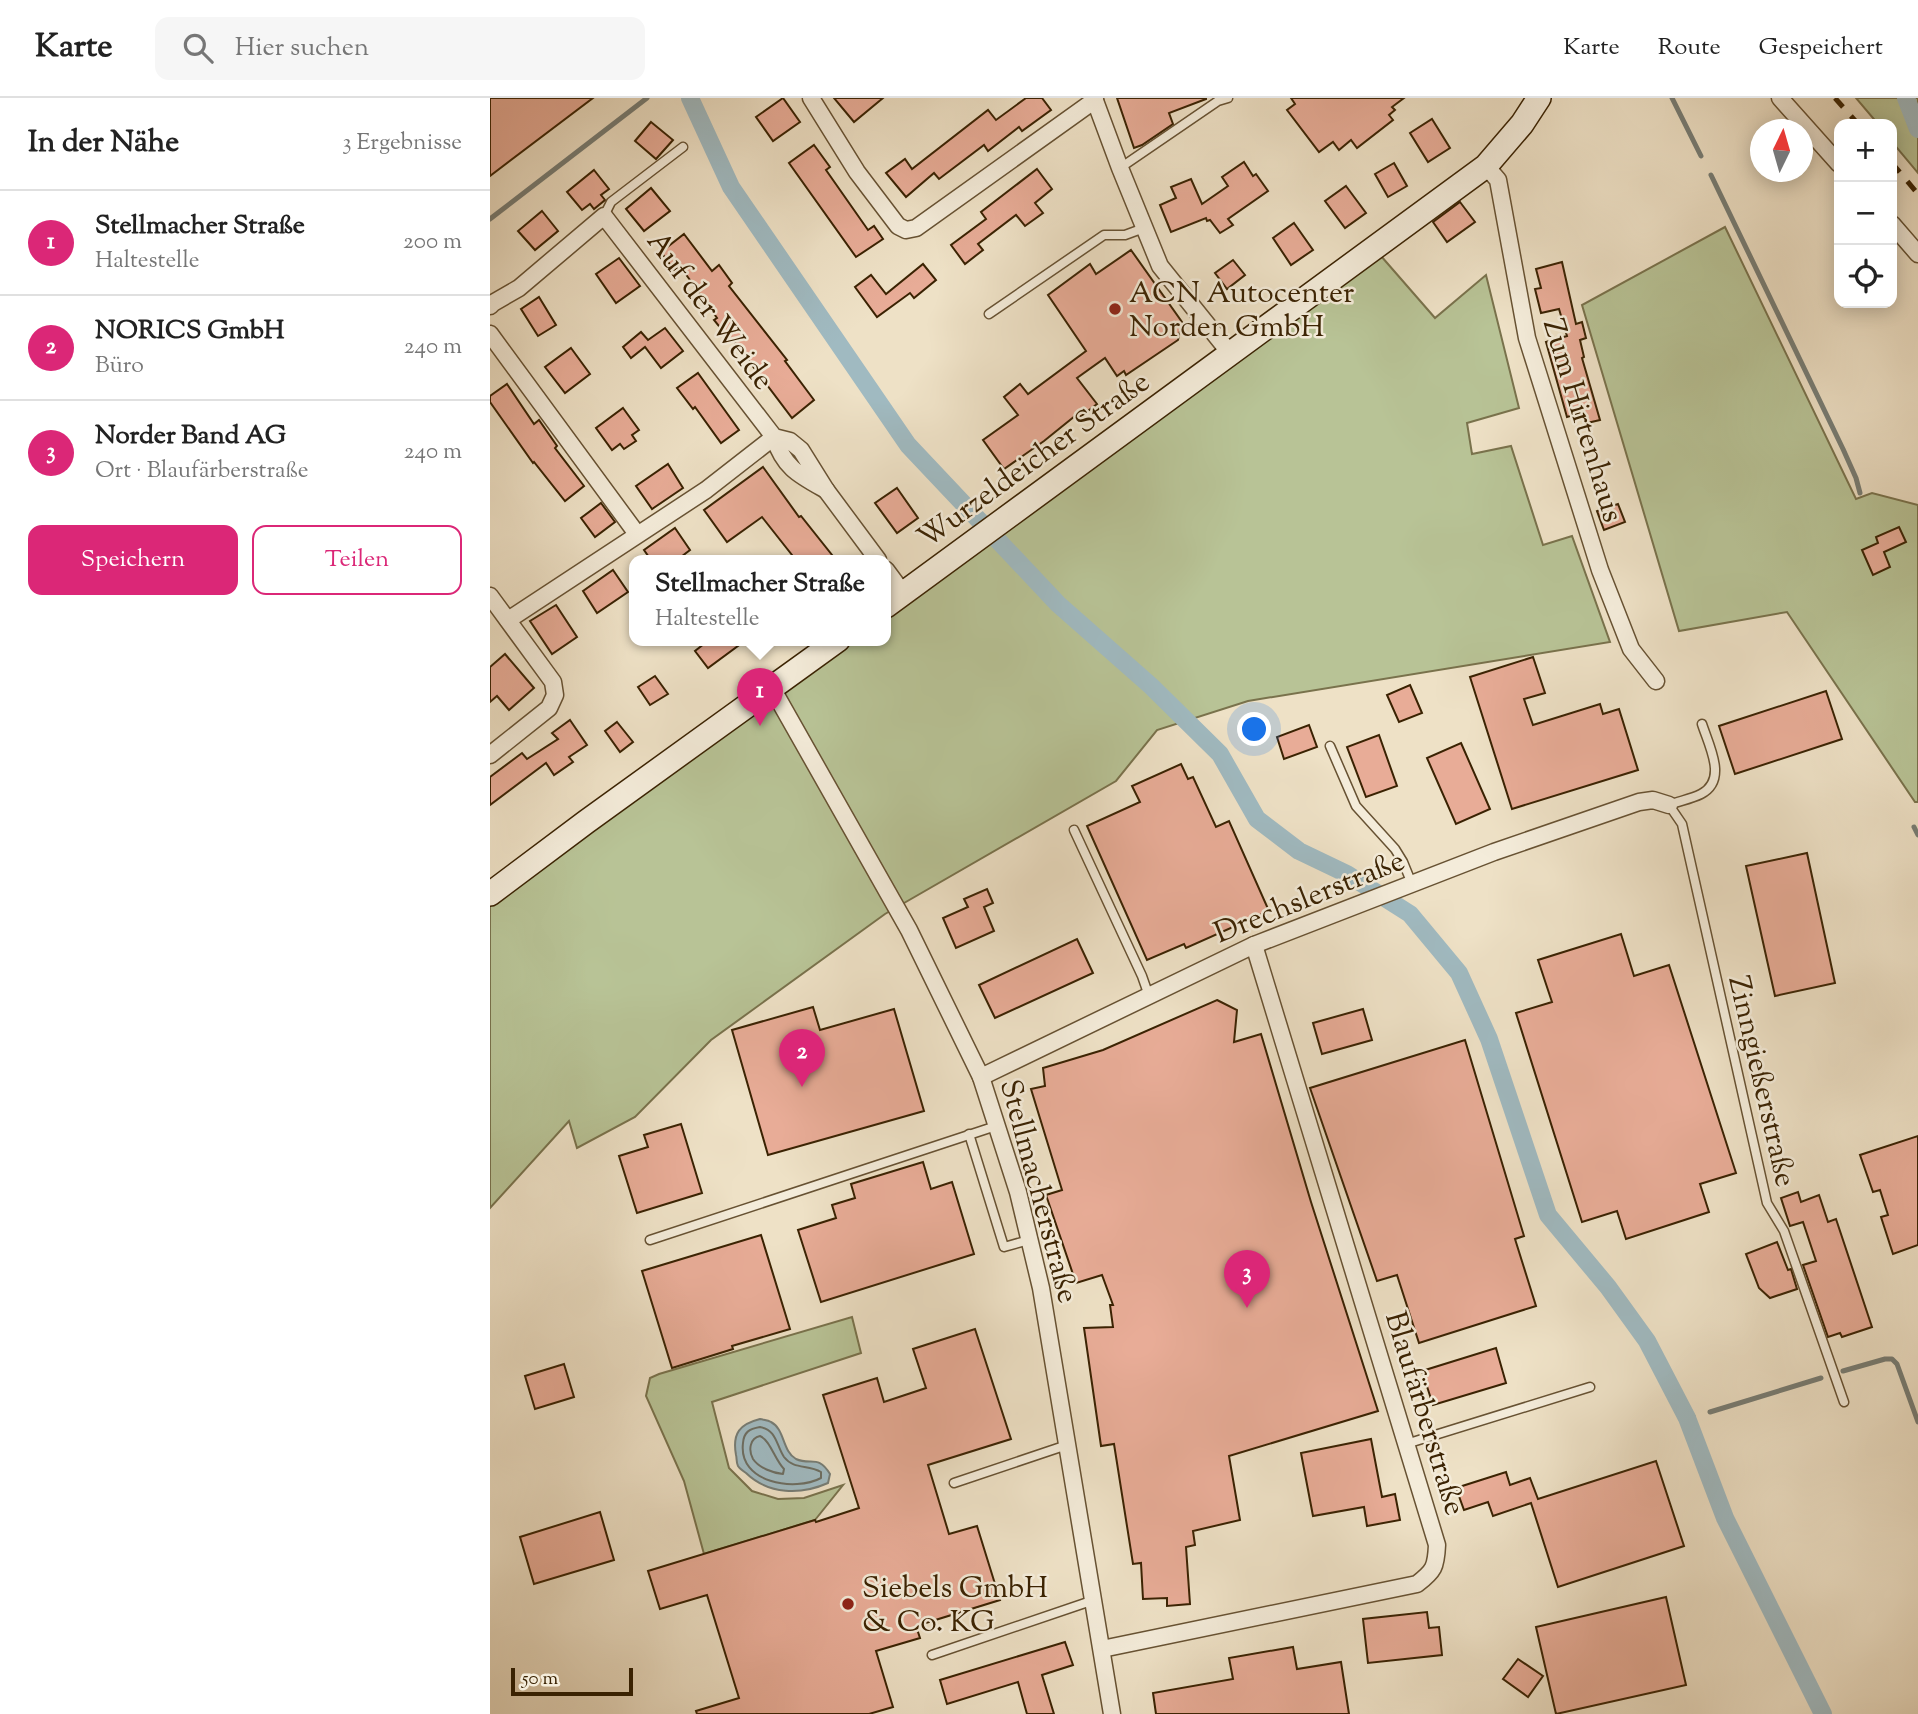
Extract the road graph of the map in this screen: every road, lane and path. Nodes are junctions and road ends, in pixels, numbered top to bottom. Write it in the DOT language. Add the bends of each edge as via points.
graph roads {
  1 [pos="811,98"];
  2 [pos="1228,98"];
  3 [pos="1539,98"];
  4 [pos="1780,98"];
  5 [pos="1095,99"];
  6 [pos="683,147"];
  7 [pos="1834,158"];
  8 [pos="1486,166"];
  9 [pos="1120,168"];
  10 [pos="604,216"];
  11 [pos="1144,228"];
  12 [pos="1897,230"];
  13 [pos="1918,254"];
  14 [pos="490,306"];
  15 [pos="989,314"];
  16 [pos="490,334"];
  17 [pos="1230,353"];
  18 [pos="774,437"];
  19 [pos="637,534"];
  20 [pos="874,555"];
  21 [pos="490,596"];
  22 [pos="895,599"];
  23 [pos="508,620"];
  24 [pos="830,646"];
  25 [pos="1656,681"];
  26 [pos="772,688"];
  27 [pos="1702,724"];
  28 [pos="1330,746"];
  29 [pos="490,755"];
  30 [pos="1669,805"];
  31 [pos="1074,830"];
  32 [pos="1412,884"];
  33 [pos="490,894"];
  34 [pos="1254,945"];
  35 [pos="1149,996"];
  36 [pos="981,1077"];
  37 [pos="996,1126"];
  38 [pos="969,1134"];
  39 [pos="650,1240"];
  40 [pos="1029,1240"];
  41 [pos="1590,1387"];
  42 [pos="1844,1402"];
  43 [pos="1406,1444"];
  44 [pos="1067,1445"];
  45 [pos="954,1483"];
  46 [pos="1094,1600"];
  47 [pos="1102,1649"];
  48 [pos="932,1655"];
  49 [pos="1112,1714"];
  1 -- 5 [label="street" via="857,172 898,226 906,230 916,228"];
  2 -- 9 [label="lane"];
  3 -- 8 [label="main road, Wurzeldeicher Straße"];
  4 -- 7 [label="street"];
  5 -- 9 [label="street"];
  6 -- 10 [label="lane" via="611,202"];
  8 -- 17 [label="main road, Wurzeldeicher Straße"];
  8 -- 25 [label="street, Zum Hirtenhaus" via="1498,180 1527,338 1600,570 1631,649"];
  9 -- 11 [label="street"];
  10 -- 14 [label="street" via="519,288"];
  10 -- 18 [label="street, Auf der Weide"];
  11 -- 15 [label="lane" via="1125,235 1104,235"];
  11 -- 17 [label="street" via="1160,266"];
  12 -- 13 [label="street"];
  16 -- 19 [label="street"];
  17 -- 22 [label="main road, Wurzeldeicher Straße"];
  18 -- 19 [label="street" via="706,490"];
  18 -- 20 [label="street, Auf der Weide" via="778,452 795,472 826,490"];
  19 -- 23 [label="street"];
  21 -- 23 [label="street"];
  23 -- 29 [label="street" via="553,682 555,695 549,708"];
  24 -- 26 [label="main road"];
  26 -- 33 [label="main road"];
  26 -- 36 [label="street, Stellmacherstraße" via="909,930"];
  27 -- 30 [label="lane" via="1715,778 1700,794"];
  28 -- 32 [label="lane" via="1356,806 1395,849"];
  30 -- 32 [label="street, Drechslerstraße" via="1639,802"];
  30 -- 42 [label="lane, Zinngießerstraße" via="1682,824 1767,1203 1784,1231"];
  31 -- 35 [label="lane"];
  32 -- 34 [label="street, Drechslerstraße"];
  34 -- 35 [label="street, Drechslerstraße"];
  34 -- 43 [label="street, Blaufärberstraße"];
  35 -- 36 [label="street, Drechslerstraße"];
  36 -- 37 [label="street, Stellmacherstraße"];
  37 -- 38 [label="lane"];
  37 -- 40 [label="street, Stellmacherstraße"];
  38 -- 39 [label="lane"];
  38 -- 40 [label="lane" via="1004,1247"];
  40 -- 44 [label="street, Stellmacherstraße"];
  41 -- 43 [label="lane"];
  43 -- 47 [label="street, Blaufärberstraße" via="1437,1545 1430,1574 1417,1584"];
  44 -- 45 [label="lane"];
  44 -- 46 [label="street, Stellmacherstraße"];
  46 -- 47 [label="street, Stellmacherstraße"];
  46 -- 48 [label="lane"];
  47 -- 49 [label="street, Stellmacherstraße"];
}
